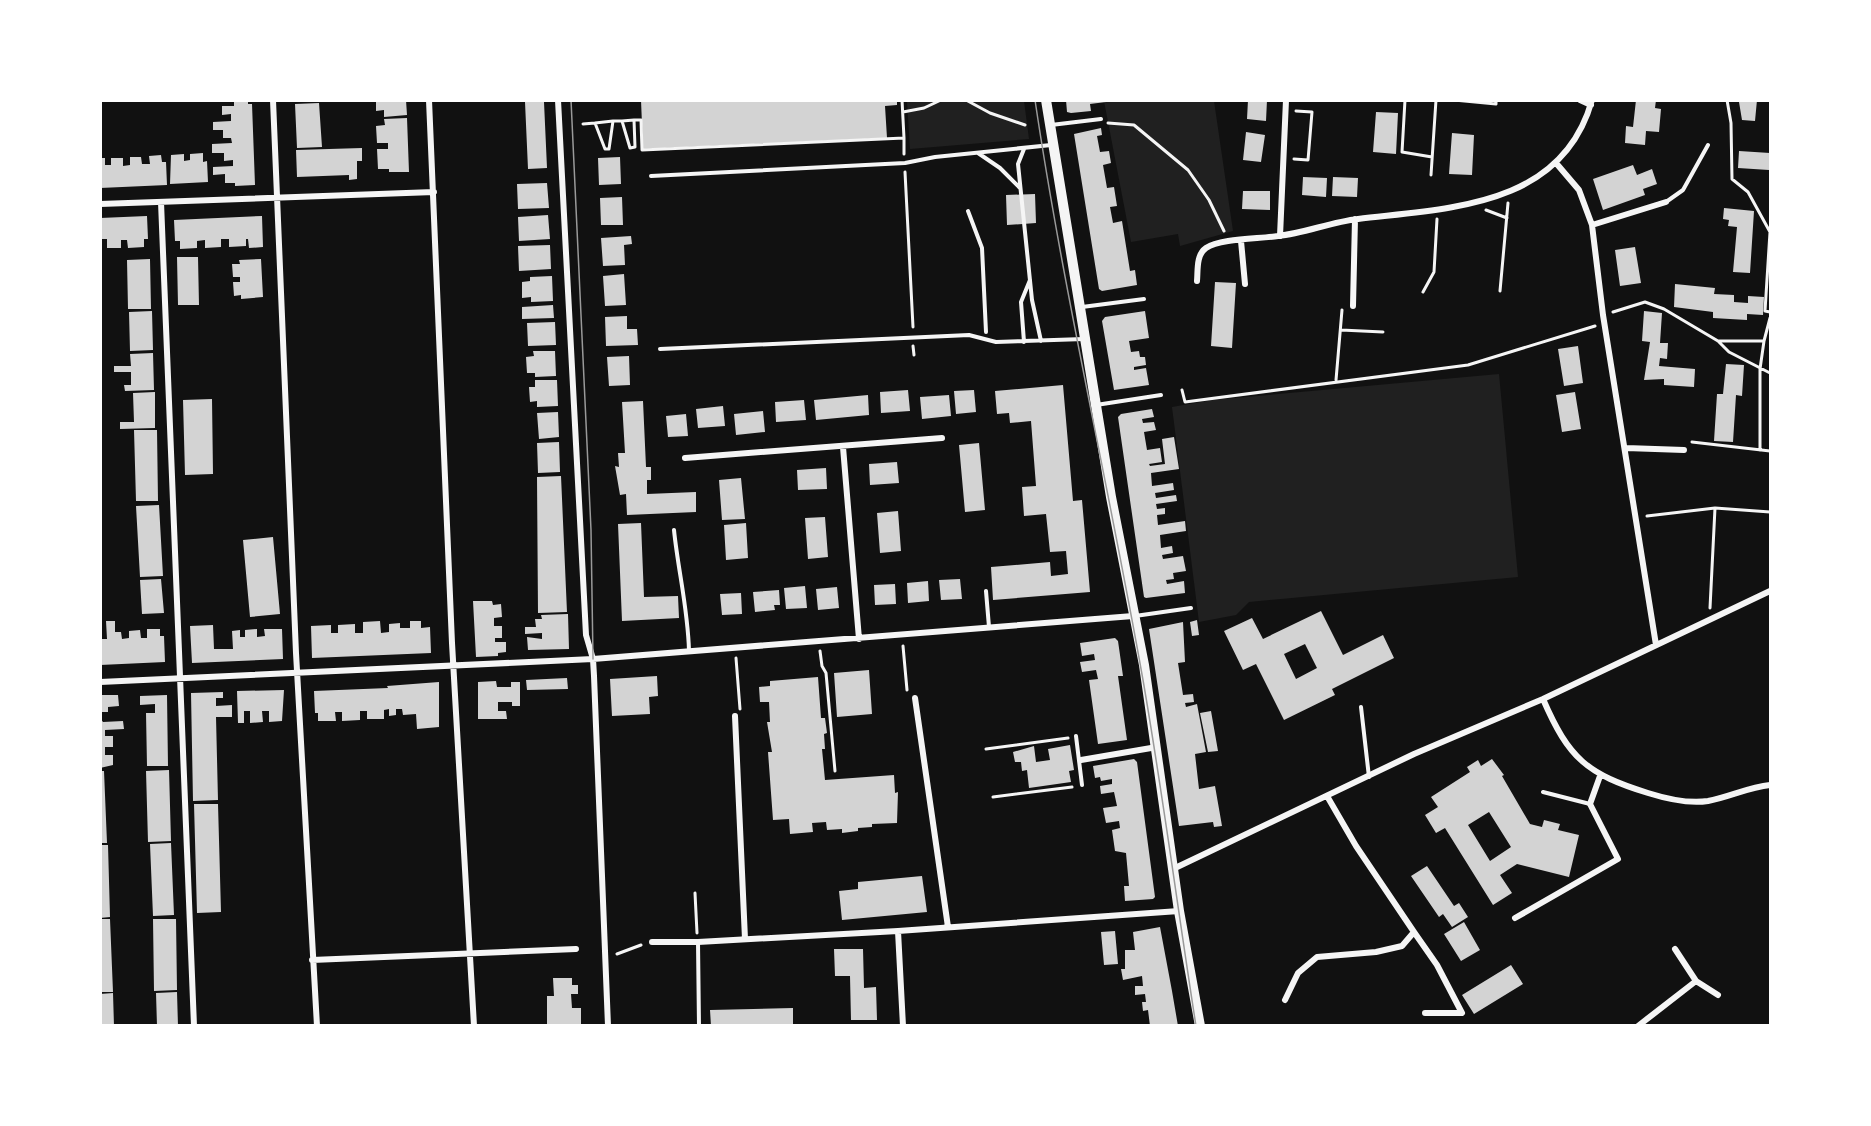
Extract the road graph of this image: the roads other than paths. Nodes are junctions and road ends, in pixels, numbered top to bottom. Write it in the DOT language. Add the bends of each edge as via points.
graph roads {
  1 [pos="273,100"];
  2 [pos="429,100"];
  3 [pos="558,100"];
  4 [pos="1046,100"];
  5 [pos="1286,100"];
  6 [pos="1580,100"];
  7 [pos="1591,103"];
  8 [pos="1101,119"];
  9 [pos="1049,125"];
  10 [pos="1052,145"];
  11 [pos="1708,145"];
  12 [pos="1024,149"];
  13 [pos="978,153"];
  14 [pos="1557,163"];
  15 [pos="651,176"];
  16 [pos="1020,188"];
  17 [pos="434,192"];
  18 [pos="276,198"];
  19 [pos="161,202"];
  20 [pos="1666,202"];
  21 [pos="100,204"];
  22 [pos="969,211"];
  23 [pos="1355,219"];
  24 [pos="1592,225"];
  25 [pos="1280,236"];
  26 [pos="1241,241"];
  27 [pos="1030,280"];
  28 [pos="1197,281"];
  29 [pos="1245,284"];
  30 [pos="1144,299"];
  31 [pos="1353,306"];
  32 [pos="1079,308"];
  33 [pos="986,332"];
  34 [pos="1085,339"];
  35 [pos="1041,341"];
  36 [pos="1024,342"];
  37 [pos="660,349"];
  38 [pos="1161,395"];
  39 [pos="1095,405"];
  40 [pos="942,438"];
  41 [pos="843,447"];
  42 [pos="1626,448"];
  43 [pos="1684,450"];
  44 [pos="685,458"];
  45 [pos="674,530"];
  46 [pos="986,591"];
  47 [pos="1770,591"];
  48 [pos="1191,608"];
  49 [pos="1133,616"];
  50 [pos="989,628"];
  51 [pos="859,639"];
  52 [pos="1656,645"];
  53 [pos="689,651"];
  54 [pos="593,659"];
  55 [pos="453,666"];
  56 [pos="297,674"];
  57 [pos="180,678"];
  58 [pos="100,681"];
  59 [pos="915,698"];
  60 [pos="1543,699"];
  61 [pos="1361,707"];
  62 [pos="735,716"];
  63 [pos="1076,736"];
  64 [pos="1157,747"];
  65 [pos="1081,759"];
  66 [pos="1600,776"];
  67 [pos="1369,777"];
  68 [pos="1082,785"];
  69 [pos="1770,785"];
  70 [pos="1543,792"];
  71 [pos="1328,796"];
  72 [pos="1590,804"];
  73 [pos="1173,869"];
  74 [pos="1179,910"];
  75 [pos="1515,918"];
  76 [pos="948,927"];
  77 [pos="898,930"];
  78 [pos="1414,932"];
  79 [pos="745,939"];
  80 [pos="652,942"];
  81 [pos="698,942"];
  82 [pos="1675,949"];
  83 [pos="576,950"];
  84 [pos="469,954"];
  85 [pos="312,960"];
  86 [pos="1696,981"];
  87 [pos="1718,995"];
  88 [pos="1285,1000"];
  89 [pos="1425,1013"];
  90 [pos="194,1026"];
  91 [pos="317,1026"];
  92 [pos="474,1026"];
  93 [pos="608,1026"];
  94 [pos="699,1026"];
  95 [pos="903,1026"];
  96 [pos="1200,1026"];
  97 [pos="1638,1026"];
  1 -- 18 [label="street"];
  2 -- 17 [label="street"];
  3 -- 54 [label="street" via="586,635"];
  4 -- 9 [label="street"];
  5 -- 25 [label="street"];
  6 -- 7 [label="street"];
  7 -- 14 [label="street" via="1573,141"];
  8 -- 9 [label="lane"];
  9 -- 10 [label="street"];
  10 -- 12 [label="lane"];
  10 -- 32 [label="street"];
  11 -- 20 [label="lane" via="1683,190"];
  12 -- 13 [label="lane"];
  12 -- 16 [label="lane" via="1018,164"];
  13 -- 15 [label="lane" via="905,163"];
  13 -- 16 [label="lane"];
  14 -- 23 [label="street" via="1508,193 1473,205"];
  14 -- 24 [label="street" via="1579,190"];
  16 -- 27 [label="lane"];
  17 -- 18 [label="street"];
  17 -- 55 [label="street"];
  18 -- 19 [label="street"];
  18 -- 56 [label="street"];
  19 -- 21 [label="street"];
  19 -- 57 [label="street"];
  20 -- 24 [label="street"];
  22 -- 33 [label="lane" via="982,248"];
  23 -- 25 [label="street"];
  23 -- 31 [label="street"];
  24 -- 42 [label="street"];
  25 -- 26 [label="street"];
  26 -- 28 [label="street" via="1205,249 1199,257"];
  26 -- 29 [label="street"];
  27 -- 35 [label="lane"];
  27 -- 36 [label="lane" via="1021,302"];
  30 -- 32 [label="lane"];
  32 -- 34 [label="street"];
  34 -- 35 [label="lane"];
  34 -- 39 [label="street"];
  35 -- 36 [label="lane"];
  36 -- 37 [label="lane" via="996,342 969,335"];
  38 -- 39 [label="lane"];
  39 -- 49 [label="street"];
  40 -- 41 [label="street"];
  41 -- 44 [label="street"];
  41 -- 51 [label="street"];
  42 -- 43 [label="street"];
  42 -- 52 [label="street"];
  45 -- 53 [label="lane" via="684,585"];
  46 -- 50 [label="lane"];
  47 -- 52 [label="street"];
  48 -- 49 [label="lane"];
  49 -- 50 [label="street"];
  49 -- 64 [label="street"];
  50 -- 51 [label="street"];
  51 -- 53 [label="street"];
  52 -- 60 [label="street"];
  53 -- 54 [label="street"];
  54 -- 55 [label="street"];
  54 -- 93 [label="street"];
  55 -- 56 [label="street"];
  55 -- 84 [label="street"];
  56 -- 57 [label="street"];
  56 -- 85 [label="street"];
  57 -- 58 [label="street"];
  57 -- 90 [label="street"];
  59 -- 76 [label="street"];
  60 -- 66 [label="street" via="1568,748"];
  60 -- 67 [label="street"];
  61 -- 67 [label="lane"];
  62 -- 79 [label="street"];
  63 -- 65 [label="lane"];
  64 -- 65 [label="street"];
  64 -- 73 [label="street"];
  65 -- 68 [label="lane"];
  66 -- 69 [label="street" via="1688,802"];
  66 -- 72 [label="street"];
  67 -- 71 [label="street"];
  70 -- 72 [label="lane"];
  71 -- 73 [label="street"];
  71 -- 78 [label="street" via="1356,846"];
  72 -- 75 [label="street" via="1618,859"];
  73 -- 74 [label="street"];
  74 -- 76 [label="street"];
  74 -- 96 [label="street"];
  76 -- 77 [label="street"];
  77 -- 79 [label="street"];
  77 -- 95 [label="street"];
  78 -- 88 [label="street" via="1402,946 1317,957 1298,973"];
  78 -- 89 [label="street" via="1462,1013"];
  79 -- 81 [label="street"];
  80 -- 81 [label="street"];
  81 -- 94 [label="lane"];
  82 -- 86 [label="street"];
  83 -- 84 [label="street"];
  84 -- 85 [label="street"];
  84 -- 92 [label="street"];
  85 -- 91 [label="street"];
  86 -- 87 [label="street"];
  86 -- 97 [label="street"];
}
